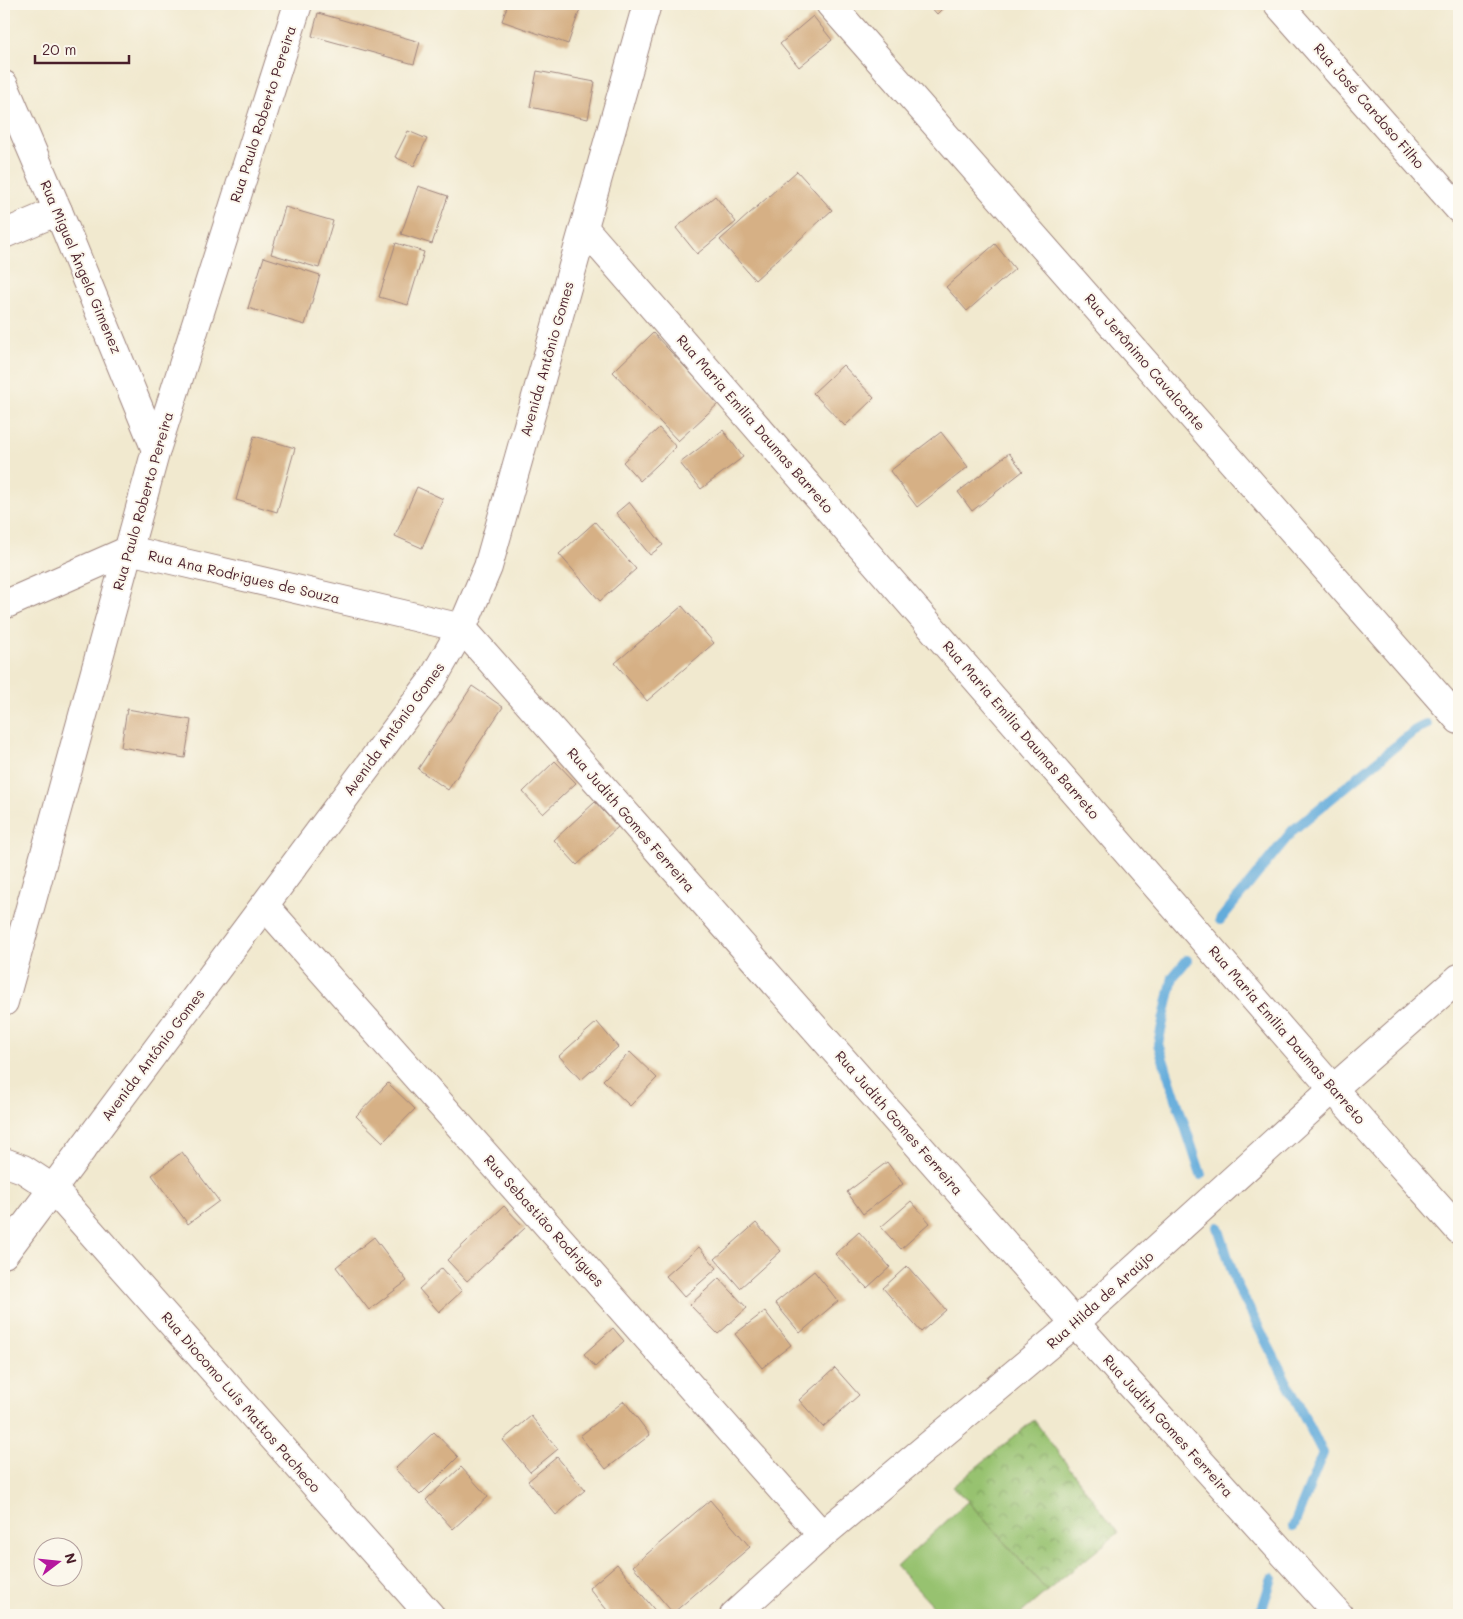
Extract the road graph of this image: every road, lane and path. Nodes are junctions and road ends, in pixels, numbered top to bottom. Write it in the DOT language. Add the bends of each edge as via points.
graph roads {
  1 [pos="298,4"];
  2 [pos="647,4"];
  3 [pos="830,4"];
  4 [pos="1278,4"];
  5 [pos="4,85"];
  6 [pos="1459,209"];
  7 [pos="58,211"];
  8 [pos="584,228"];
  9 [pos="4,234"];
  10 [pos="156,450"];
  11 [pos="129,550"];
  12 [pos="4,605"];
  13 [pos="462,628"];
  14 [pos="1459,720"];
  15 [pos="265,906"];
  16 [pos="1459,978"];
  17 [pos="4,1002"];
  18 [pos="1333,1089"];
  19 [pos="4,1162"];
  20 [pos="52,1188"];
  21 [pos="1459,1230"];
  22 [pos="4,1254"];
  23 [pos="1076,1323"];
  24 [pos="822,1535"];
  25 [pos="430,1615"];
  26 [pos="734,1615"];
  27 [pos="1339,1615"];
  1 -- 10 [label="street, Rua Paulo Roberto Pereira"];
  2 -- 8 [label="street, Avenida Antônio Gomes"];
  3 -- 14 [label="street, Rua Jerônimo Cavalcante"];
  4 -- 6 [label="street, Rua José Cardoso Filho"];
  5 -- 7 [label="street, Rua Miguel Ângelo Gimenez"];
  7 -- 9 [label="street"];
  7 -- 10 [label="street, Rua Miguel Ângelo Gimenez"];
  8 -- 13 [label="street, Avenida Antônio Gomes" via="488,567"];
  8 -- 18 [label="street, Rua Maria Emilia Daumas Barreto"];
  10 -- 11 [label="street, Rua Paulo Roberto Pereira"];
  11 -- 12 [label="street, Rua Ana Rodrigues de Souza"];
  11 -- 13 [label="street, Rua Ana Rodrigues de Souza"];
  11 -- 17 [label="street, Rua Paulo Roberto Pereira"];
  13 -- 15 [label="street, Avenida Antônio Gomes" via="431,682"];
  13 -- 23 [label="street, Rua Judith Gomes Ferreira"];
  15 -- 20 [label="street, Avenida Antônio Gomes"];
  15 -- 24 [label="street, Rua Sebastião Rodrigues"];
  16 -- 18 [label="street, Rua Hilda de Araújo"];
  18 -- 21 [label="street, Rua Maria Emilia Daumas Barreto"];
  18 -- 23 [label="street, Rua Hilda de Araújo"];
  19 -- 20 [label="street, Rua Diocomo Luís Mattos Pacheco" via="23,1169"];
  20 -- 22 [label="street, Avenida Antônio Gomes"];
  20 -- 25 [label="street, Rua Diocomo Luís Mattos Pacheco"];
  23 -- 24 [label="street, Rua Hilda de Araújo"];
  23 -- 27 [label="street, Rua Judith Gomes Ferreira"];
  24 -- 26 [label="street, Rua Hilda de Araújo"];
}
